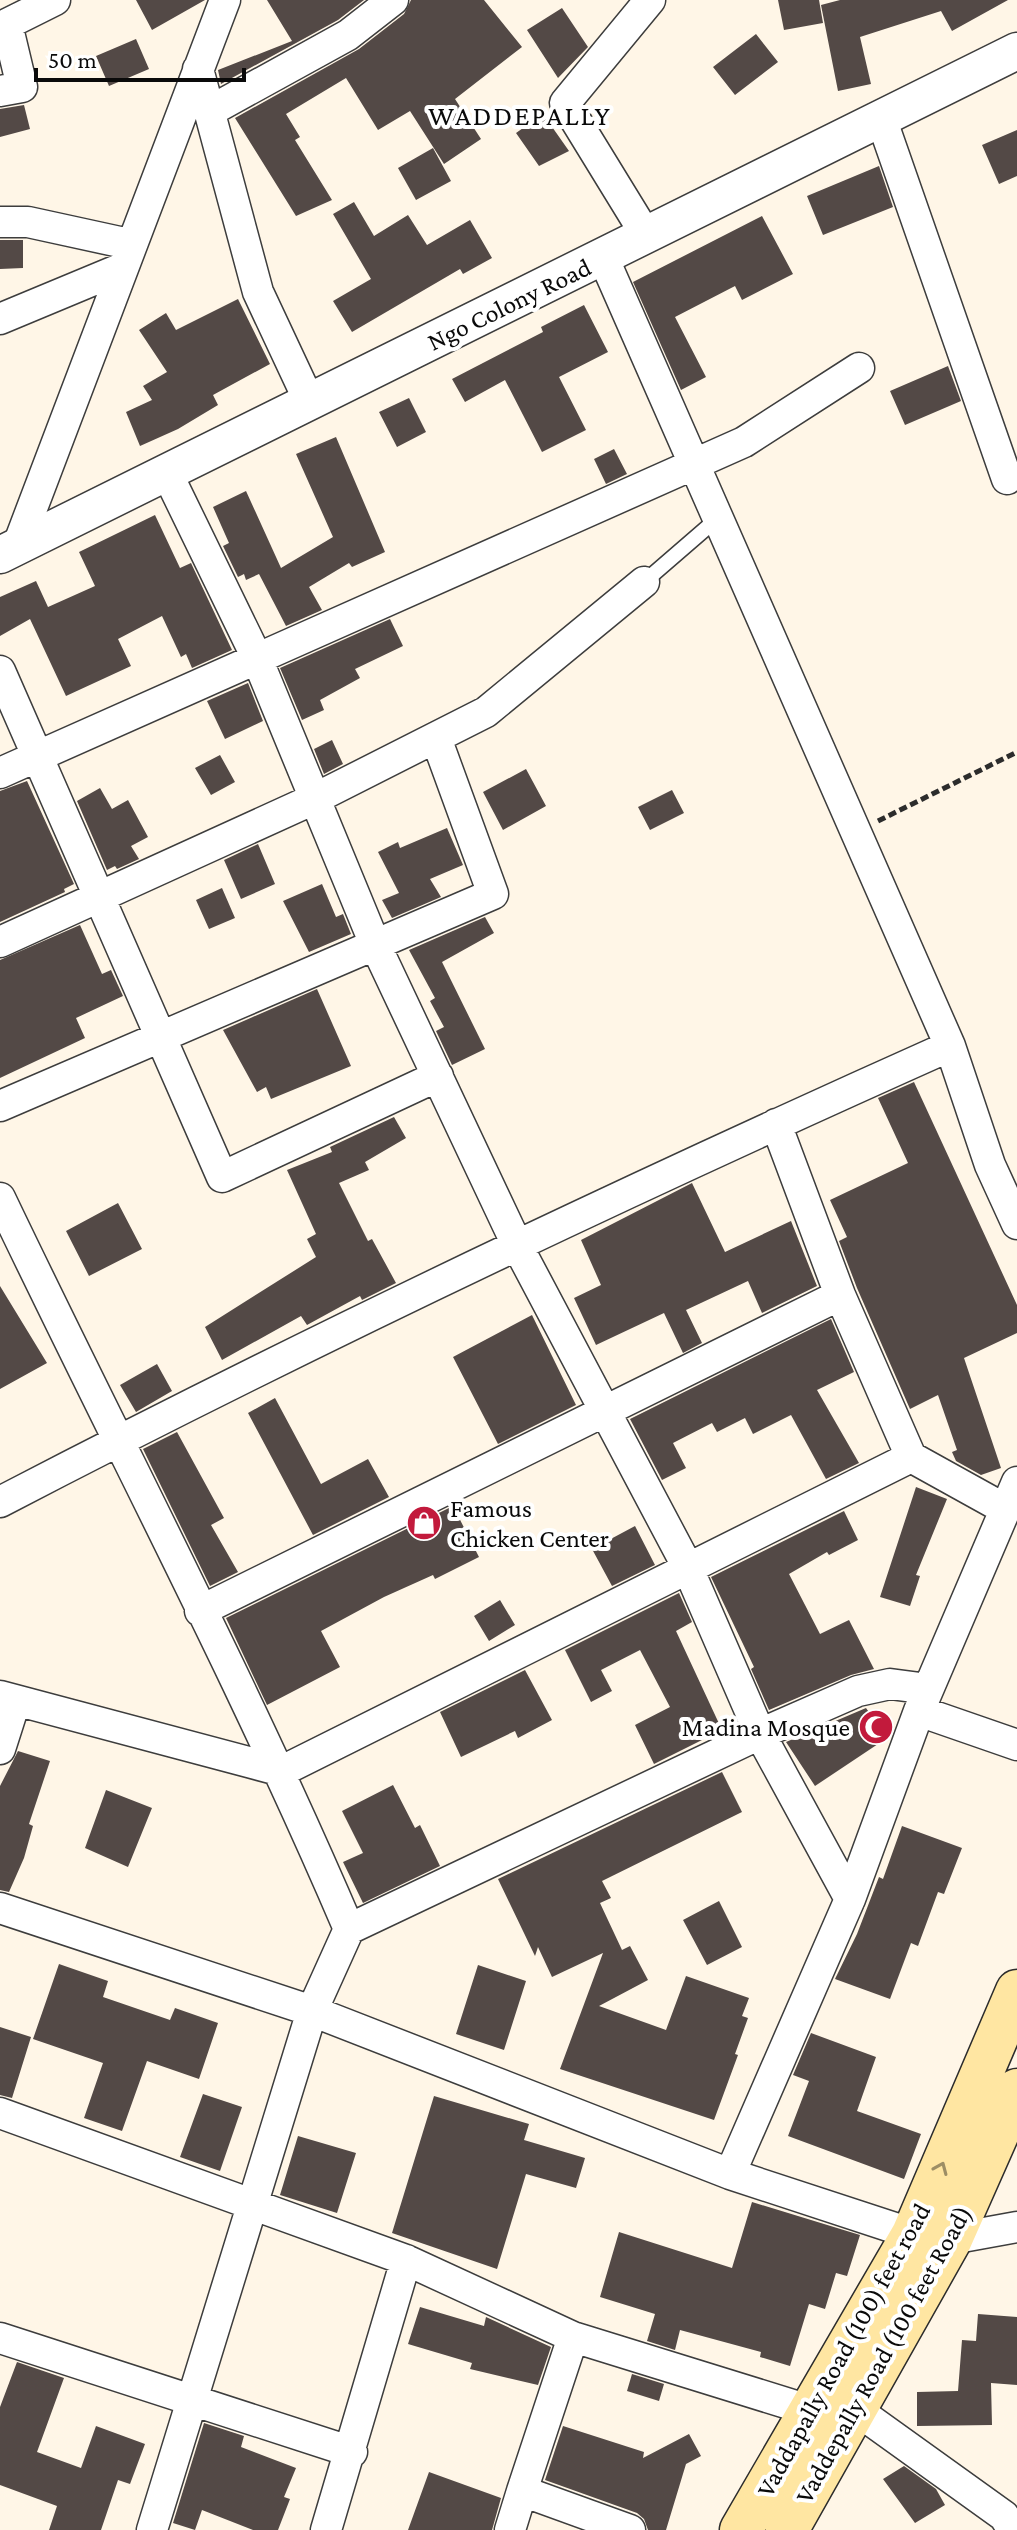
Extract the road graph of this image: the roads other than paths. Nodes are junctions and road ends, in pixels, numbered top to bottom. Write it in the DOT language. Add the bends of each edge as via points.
graph roads {
  1 [pos="55,0"];
  2 [pos="225,0"];
  3 [pos="393,0"];
  4 [pos="650,0"];
  5 [pos="1017,51"];
  6 [pos="198,69"];
  7 [pos="0,91"];
  8 [pos="210,111"];
  9 [pos="881,118"];
  10 [pos="0,222"];
  11 [pos="646,235"];
  12 [pos="125,256"];
  13 [pos="603,257"];
  14 [pos="0,319"];
  15 [pos="859,368"];
  16 [pos="310,403"];
  17 [pos="694,465"];
  18 [pos="167,473"];
  19 [pos="1007,479"];
  20 [pos="718,518"];
  21 [pos="9,550"];
  22 [pos="644,582"];
  23 [pos="256,656"];
  24 [pos="0,671"];
  25 [pos="436,738"];
  26 [pos="38,756"];
  27 [pos="0,773"];
  28 [pos="314,799"];
  29 [pos="99,897"];
  30 [pos="0,942"];
  31 [pos="374,942"];
  32 [pos="160,1036"];
  33 [pos="950,1046"];
  34 [pos="438,1076"];
  35 [pos="0,1106"];
  36 [pos="776,1124"];
  37 [pos="3,1209"];
  38 [pos="1017,1224"];
  39 [pos="518,1247"];
  40 [pos="840,1295"];
  41 [pos="604,1412"];
  42 [pos="117,1441"];
  43 [pos="911,1457"];
  44 [pos="1017,1482"];
  45 [pos="0,1502"];
  46 [pos="1003,1508"];
  47 [pos="687,1566"];
  48 [pos="200,1611"];
  49 [pos="8,1699"];
  50 [pos="924,1700"];
  51 [pos="760,1734"];
  52 [pos="1017,1745"];
  53 [pos="0,1749"];
  54 [pos="282,1771"];
  55 [pos="850,1899"];
  56 [pos="0,1908"];
  57 [pos="349,1929"];
  58 [pos="1017,1991"];
  59 [pos="312,2011"];
  60 [pos="1017,2090"];
  61 [pos="0,2113"];
  62 [pos="730,2174"];
  63 [pos="250,2205"];
  64 [pos="1017,2227"];
  65 [pos="932,2236"];
  66 [pos="406,2260"];
  67 [pos="573,2337"];
  68 [pos="3,2347"];
  69 [pos="193,2400"];
  70 [pos="855,2409"];
  71 [pos="812,2411"];
  72 [pos="352,2452"];
  73 [pos="522,2491"];
  74 [pos="1011,2521"];
  75 [pos="152,2530"];
  76 [pos="326,2530"];
  77 [pos="510,2530"];
  78 [pos="630,2530"];
  79 [pos="741,2530"];
  80 [pos="787,2530"];
  1 -- 7 [label="street" via="7,24 22,87"];
  2 -- 6 [label="street"];
  3 -- 8 [label="street" via="348,35"];
  4 -- 11 [label="street" via="565,103"];
  5 -- 9 [label="street, Ngo Colony Road"];
  6 -- 8 [label="street"];
  6 -- 12 [label="street"];
  8 -- 16 [label="street" via="258,292"];
  9 -- 11 [label="street, Ngo Colony Road"];
  9 -- 19 [label="street"];
  10 -- 12 [label="street" via="28,222"];
  11 -- 13 [label="street, Ngo Colony Road"];
  12 -- 14 [label="street"];
  12 -- 21 [label="street"];
  13 -- 16 [label="street, Ngo Colony Road"];
  13 -- 17 [label="street"];
  15 -- 17 [label="street" via="777,423"];
  16 -- 18 [label="street, Ngo Colony Road"];
  17 -- 20 [label="street"];
  17 -- 23 [label="street"];
  18 -- 21 [label="street, Ngo Colony Road"];
  18 -- 23 [label="street"];
  20 -- 22 [label="lane"];
  20 -- 33 [label="street"];
  22 -- 25 [label="street" via="486,712"];
  23 -- 26 [label="street"];
  23 -- 28 [label="street"];
  24 -- 26 [label="street"];
  25 -- 28 [label="street"];
  25 -- 31 [label="street" via="493,894"];
  26 -- 27 [label="street"];
  26 -- 29 [label="street"];
  28 -- 29 [label="street"];
  28 -- 31 [label="street"];
  29 -- 30 [label="street"];
  29 -- 32 [label="street"];
  31 -- 32 [label="street"];
  31 -- 34 [label="street"];
  32 -- 34 [label="street" via="222,1177"];
  32 -- 35 [label="street"];
  33 -- 36 [label="street"];
  33 -- 38 [label="street" via="990,1165"];
  34 -- 39 [label="street"];
  36 -- 39 [label="street"];
  36 -- 40 [label="street"];
  37 -- 42 [label="street"];
  39 -- 41 [label="street"];
  39 -- 42 [label="street"];
  40 -- 41 [label="street"];
  40 -- 43 [label="street"];
  41 -- 47 [label="street"];
  41 -- 48 [label="street"];
  42 -- 45 [label="street"];
  42 -- 48 [label="street"];
  43 -- 46 [label="street"];
  43 -- 47 [label="street"];
  44 -- 46 [label="street"];
  46 -- 50 [label="street"];
  47 -- 51 [label="street"];
  47 -- 54 [label="street"];
  48 -- 54 [label="street"];
  49 -- 53 [label="street"];
  49 -- 54 [label="street"];
  50 -- 51 [label="street" via="890,1684 872,1686"];
  50 -- 52 [label="street"];
  50 -- 55 [label="street"];
  51 -- 55 [label="street"];
  51 -- 57 [label="street"];
  54 -- 57 [label="street"];
  55 -- 62 [label="street"];
  56 -- 59 [label="street"];
  57 -- 59 [label="street"];
  65 -- 58 [label="main road, Vaddapally Road (100) feet road, one-way"];
  59 -- 62 [label="street"];
  59 -- 63 [label="street"];
  60 -- 65 [label="main road, Vaddepally Road (100 feet Road)"];
  61 -- 63 [label="street"];
  62 -- 65 [label="street"];
  63 -- 66 [label="street"];
  63 -- 69 [label="street"];
  64 -- 65 [label="street"];
  65 -- 70 [label="main road, Vaddepally Road (100 feet Road)"];
  65 -- 71 [label="main road, Vaddapally Road (100) feet road"];
  66 -- 67 [label="street"];
  66 -- 72 [label="street"];
  67 -- 71 [label="street"];
  67 -- 73 [label="street"];
  68 -- 69 [label="street"];
  69 -- 72 [label="street"];
  69 -- 75 [label="street"];
  70 -- 74 [label="street"];
  70 -- 80 [label="main road, Vaddepally Road (100 feet Road)"];
  71 -- 79 [label="main road, Vaddapally Road (100) feet road"];
  72 -- 76 [label="street"];
  73 -- 77 [label="street"];
  73 -- 78 [label="street"];
}
